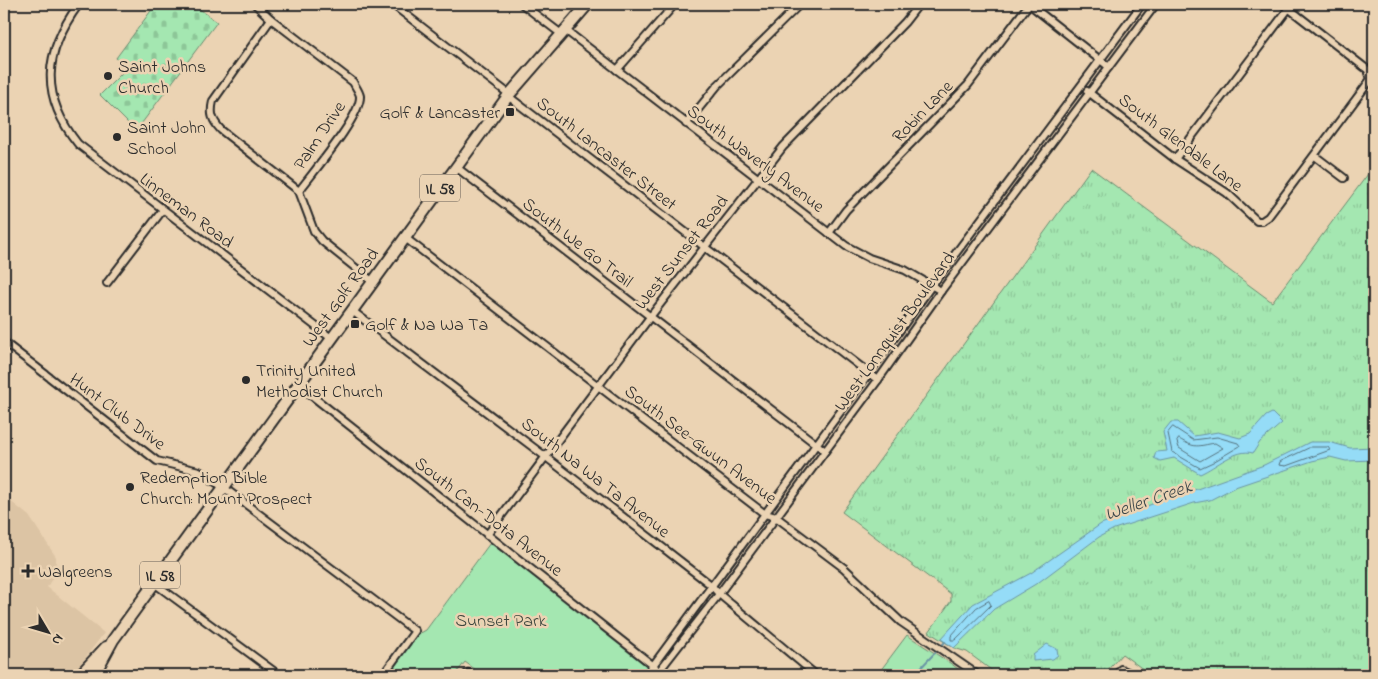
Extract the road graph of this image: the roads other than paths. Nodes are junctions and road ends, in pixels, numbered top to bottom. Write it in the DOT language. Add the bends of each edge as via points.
graph roads {
  1 [pos="79,4"];
  2 [pos="255,4"];
  3 [pos="392,4"];
  4 [pos="522,4"];
  5 [pos="588,4"];
  6 [pos="675,4"];
  7 [pos="800,4"];
  8 [pos="919,4"];
  9 [pos="1029,4"];
  10 [pos="1142,4"];
  11 [pos="1156,4"];
  12 [pos="1288,5"];
  13 [pos="272,20"];
  14 [pos="562,31"];
  15 [pos="1101,60"];
  16 [pos="1109,67"];
  17 [pos="617,70"];
  18 [pos="1081,87"];
  19 [pos="1090,93"];
  20 [pos="509,95"];
  21 [pos="686,124"];
  22 [pos="1314,156"];
  23 [pos="1175,158"];
  24 [pos="456,167"];
  25 [pos="758,178"];
  26 [pos="1344,178"];
  27 [pos="299,191"];
  28 [pos="162,211"];
  29 [pos="829,233"];
  30 [pos="404,237"];
  31 [pos="703,247"];
  32 [pos="372,281"];
  33 [pos="107,283"];
  34 [pos="932,285"];
  35 [pos="941,291"];
  36 [pos="351,310"];
  37 [pos="650,317"];
  38 [pos="331,338"];
  39 [pos="4,342"];
  40 [pos="869,374"];
  41 [pos="878,380"];
  42 [pos="297,384"];
  43 [pos="598,386"];
  44 [pos="817,444"];
  45 [pos="825,451"];
  46 [pos="546,457"];
  47 [pos="223,487"];
  48 [pos="765,514"];
  49 [pos="776,517"];
  50 [pos="487,535"];
  51 [pos="154,583"];
  52 [pos="711,585"];
  53 [pos="719,594"];
  54 [pos="112,641"];
  55 [pos="654,664"];
  56 [pos="98,674"];
  57 [pos="975,674"];
  58 [pos="80,675"];
  59 [pos="279,675"];
  60 [pos="383,675"];
  61 [pos="646,675"];
  62 [pos="656,675"];
  63 [pos="816,675"];
  64 [pos="1116,675"];
  65 [pos="1134,675"];
  1 -- 28 [label="street, Linneman Road" via="63,28 52,56 50,83 56,109 78,144"];
  2 -- 13 [label="street"];
  3 -- 20 [label="street, South Lancaster Street"];
  4 -- 14 [label="street, South Waverly Avenue"];
  5 -- 14 [label="main road, West Golf Road / IL 58"];
  6 -- 17 [label="street"];
  7 -- 21 [label="street" via="717,86"];
  8 -- 25 [label="street, West Sunset Road" via="783,147"];
  9 -- 15 [label="street"];
  9 -- 29 [label="street, Robin Lane" via="968,85 846,210"];
  10 -- 15 [label="street, West Lonnquist Boulevard"];
  11 -- 16 [label="street, West Lonnquist Boulevard"];
  12 -- 22 [label="street" via="1368,70 1370,75 1368,83"];
  12 -- 23 [label="street"];
  13 -- 27 [label="street" via="213,101 210,112 221,130"];
  13 -- 27 [label="street, Palm Drive" via="353,82 360,94 359,107 351,121"];
  14 -- 17 [label="street, South Waverly Avenue"];
  14 -- 20 [label="main road, West Golf Road / IL 58"];
  15 -- 16 [label="street"];
  15 -- 18 [label="street, West Lonnquist Boulevard"];
  16 -- 19 [label="street, West Lonnquist Boulevard"];
  17 -- 21 [label="street, South Waverly Avenue"];
  18 -- 19 [label="street, South Glendale Lane"];
  18 -- 34 [label="street, West Lonnquist Boulevard"];
  19 -- 23 [label="street, South Glendale Lane"];
  19 -- 35 [label="street, West Lonnquist Boulevard"];
  20 -- 24 [label="main road, West Golf Road / IL 58"];
  20 -- 31 [label="street, South Lancaster Street"];
  21 -- 25 [label="street, South Waverly Avenue"];
  22 -- 23 [label="street, South Glendale Lane" via="1262,222 1227,193"];
  22 -- 26 [label="street"];
  24 -- 30 [label="main road, West Golf Road / IL 58"];
  24 -- 37 [label="street, South We Go Trail"];
  25 -- 29 [label="street, South Waverly Avenue"];
  25 -- 31 [label="street, West Sunset Road"];
  27 -- 32 [label="street" via="314,231 322,241"];
  28 -- 33 [label="street"];
  28 -- 38 [label="street, Linneman Road"];
  29 -- 34 [label="street, South Waverly Avenue" via="858,253 905,270"];
  30 -- 32 [label="main road, West Golf Road / IL 58"];
  30 -- 43 [label="street, South See-Gwun Avenue"];
  31 -- 37 [label="street, West Sunset Road"];
  31 -- 40 [label="street, South Lancaster Street"];
  32 -- 36 [label="main road, West Golf Road / IL 58"];
  34 -- 35 [label="street, South Waverly Avenue"];
  34 -- 40 [label="street, West Lonnquist Boulevard"];
  35 -- 41 [label="street, West Lonnquist Boulevard"];
  36 -- 38 [label="main road, West Golf Road / IL 58"];
  36 -- 46 [label="street, South Na Wa Ta Avenue"];
  37 -- 43 [label="street, West Sunset Road"];
  37 -- 44 [label="street, South We Go Trail"];
  38 -- 42 [label="main road, West Golf Road / IL 58"];
  39 -- 47 [label="street, Hunt Club Drive" via="157,461 199,471"];
  40 -- 41 [label="street, South Lancaster Street"];
  40 -- 44 [label="street, West Lonnquist Boulevard"];
  41 -- 45 [label="street, West Lonnquist Boulevard"];
  42 -- 47 [label="main road, West Golf Road / IL 58"];
  42 -- 50 [label="street, South Can-Dota Avenue"];
  43 -- 46 [label="street, West Sunset Road"];
  43 -- 48 [label="street, South See-Gwun Avenue"];
  44 -- 45 [label="street, South We Go Trail"];
  44 -- 48 [label="street, West Lonnquist Boulevard"];
  45 -- 49 [label="street, West Lonnquist Boulevard"];
  46 -- 50 [label="street, West Sunset Road"];
  46 -- 52 [label="street, South Na Wa Ta Avenue"];
  47 -- 51 [label="main road, West Golf Road / IL 58"];
  47 -- 60 [label="street, Hunt Club Drive" via="415,631"];
  48 -- 49 [label="street, South See-Gwun Avenue"];
  48 -- 52 [label="street, West Lonnquist Boulevard"];
  49 -- 53 [label="street, West Lonnquist Boulevard"];
  49 -- 57 [label="street, South See-Gwun Avenue" via="844,568 901,622"];
  50 -- 55 [label="street, South Can-Dota Avenue"];
  51 -- 54 [label="main road, West Golf Road / IL 58"];
  51 -- 59 [label="street"];
  52 -- 53 [label="street, South Na Wa Ta Avenue"];
  52 -- 55 [label="street, West Lonnquist Boulevard"];
  53 -- 62 [label="street, West Lonnquist Boulevard"];
  53 -- 63 [label="street, South Na Wa Ta Avenue"];
  54 -- 56 [label="main road, West Golf Road / IL 58"];
  54 -- 58 [label="main road, West Golf Road / IL 58"];
  55 -- 61 [label="street, West Lonnquist Boulevard"];
  55 -- 62 [label="street"];
  64 -- 65 [label="street" via="1121,669"];
}
